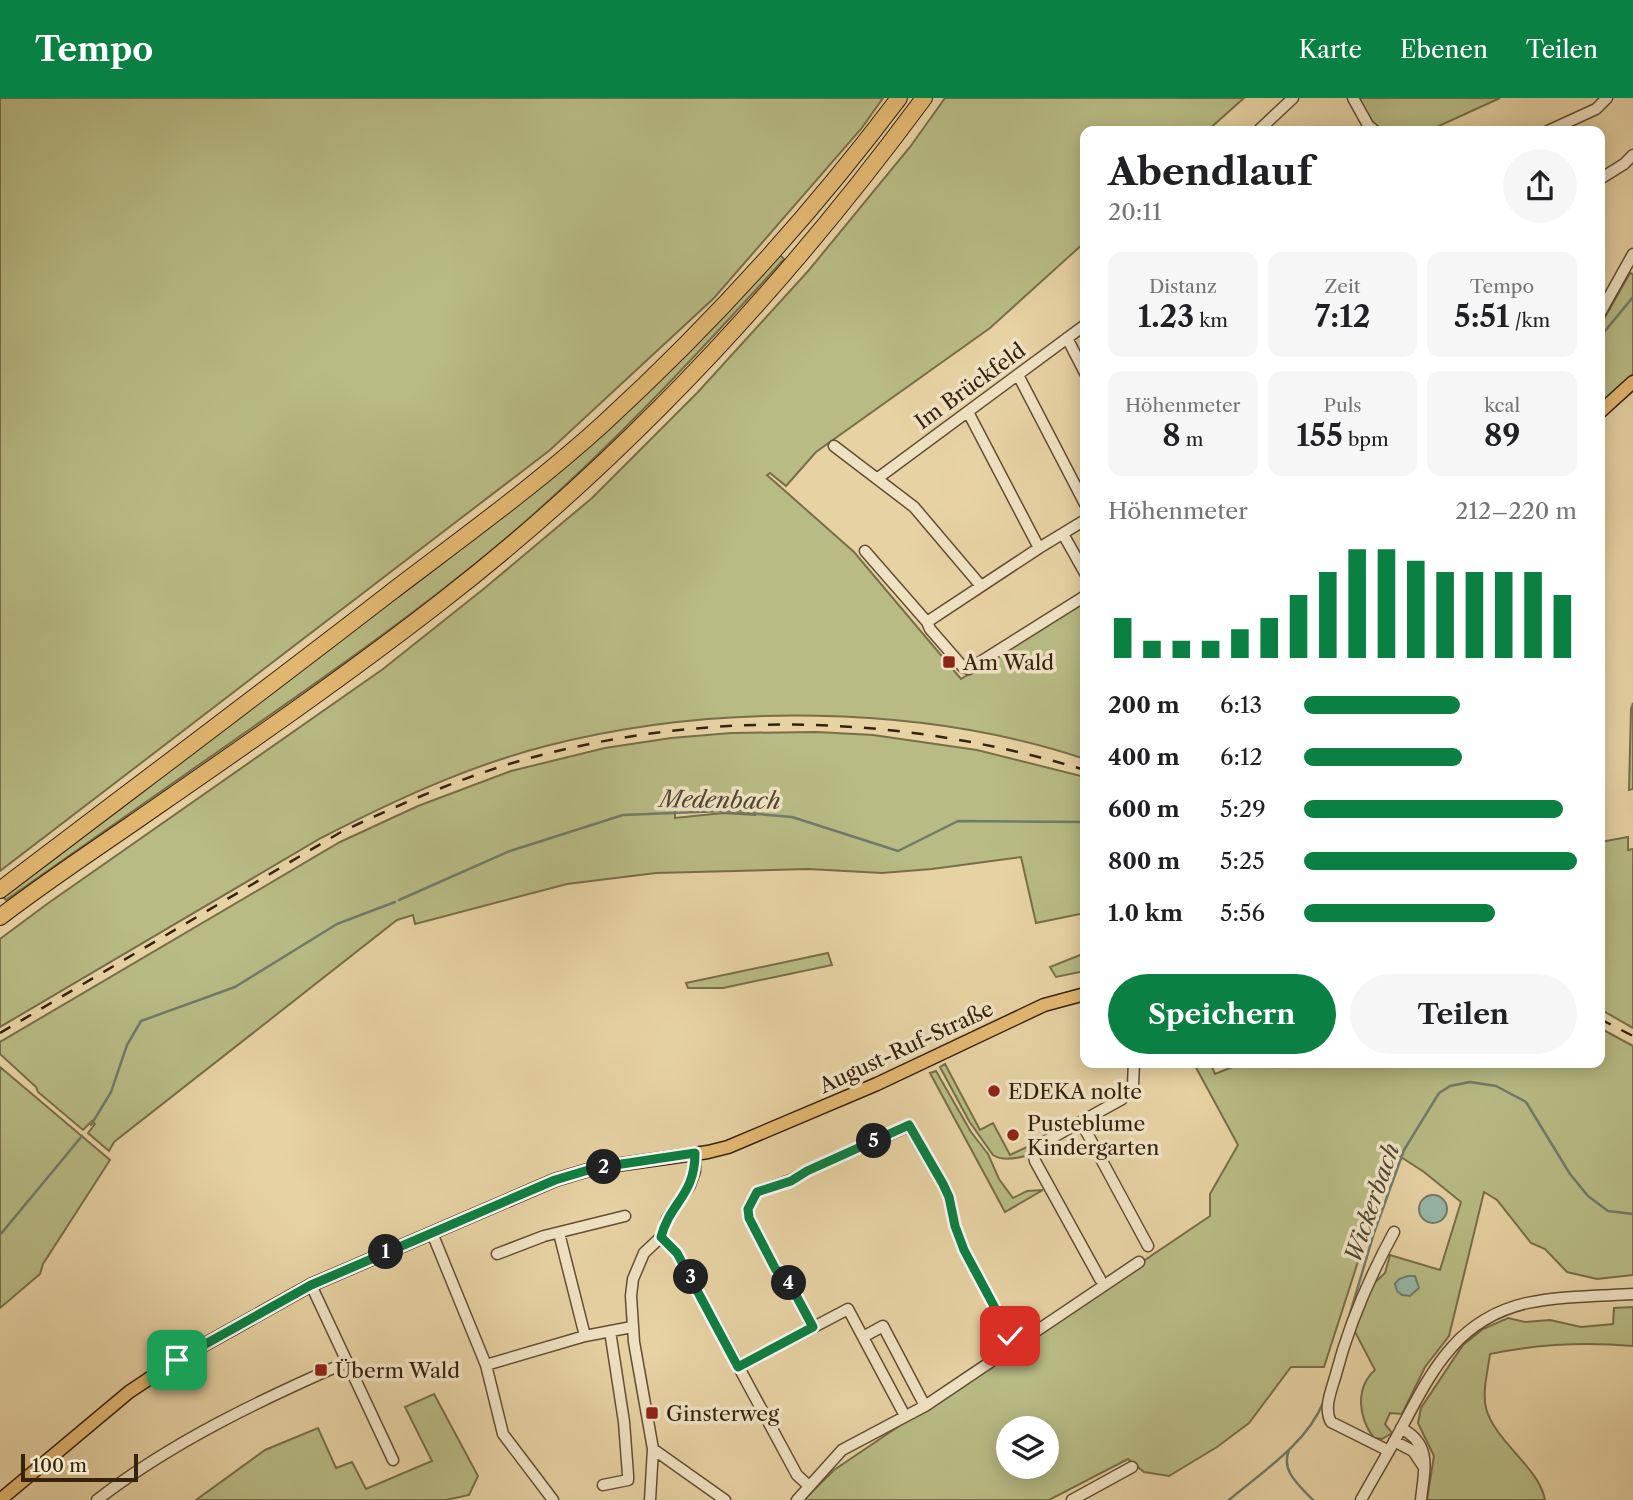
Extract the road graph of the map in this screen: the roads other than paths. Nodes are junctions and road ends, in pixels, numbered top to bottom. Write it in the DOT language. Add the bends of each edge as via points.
graph roads {
  1 [pos="899,98"];
  2 [pos="924,98"];
  3 [pos="1293,98"];
  4 [pos="1353,98"];
  5 [pos="1606,98"];
  6 [pos="1263,126"];
  7 [pos="1366,126"];
  8 [pos="1559,126"];
  9 [pos="1633,155"];
  10 [pos="1605,176"];
  11 [pos="1633,254"];
  12 [pos="1605,304"];
  13 [pos="1080,329"];
  14 [pos="1067,338"];
  15 [pos="1080,363"];
  16 [pos="1018,375"];
  17 [pos="1633,382"];
  18 [pos="1605,407"];
  19 [pos="968,412"];
  20 [pos="834,446"];
  21 [pos="878,478"];
  22 [pos="1080,494"];
  23 [pos="1080,523"];
  24 [pos="1063,534"];
  25 [pos="1039,548"];
  26 [pos="865,551"];
  27 [pos="1080,564"];
  28 [pos="981,586"];
  29 [pos="1080,599"];
  30 [pos="927,622"];
  31 [pos="0,890"];
  32 [pos="0,917"];
  33 [pos="1080,995"];
  34 [pos="1134,1068"];
  35 [pos="1081,1122"];
  36 [pos="695,1153"];
  37 [pos="625,1216"];
  38 [pos="1394,1232"];
  39 [pos="432,1233"];
  40 [pos="559,1233"];
  41 [pos="661,1237"];
  42 [pos="1148,1247"];
  43 [pos="497,1254"];
  44 [pos="1139,1262"];
  45 [pos="1100,1279"];
  46 [pos="311,1285"];
  47 [pos="1633,1294"];
  48 [pos="632,1327"];
  49 [pos="813,1327"];
  50 [pos="610,1331"];
  51 [pos="585,1336"];
  52 [pos="863,1336"];
  53 [pos="1014,1345"];
  54 [pos="347,1363"];
  55 [pos="486,1365"];
  56 [pos="738,1367"];
  57 [pos="925,1406"];
  58 [pos="905,1416"];
  59 [pos="1401,1428"];
  60 [pos="1392,1446"];
  61 [pos="653,1449"];
  62 [pos="393,1460"];
  63 [pos="1132,1467"];
  64 [pos="1424,1468"];
  65 [pos="603,1485"];
  66 [pos="810,1486"];
  67 [pos="0,1500"];
  68 [pos="97,1500"];
  69 [pos="554,1500"];
  70 [pos="650,1500"];
  71 [pos="725,1500"];
  72 [pos="797,1500"];
  73 [pos="1072,1500"];
  74 [pos="1361,1500"];
  75 [pos="1421,1500"];
  1 -- 31 [label="highway" via="791,234 729,302 601,426 475,528"];
  2 -- 32 [label="highway" via="869,172 747,316 562,499 444,600 339,680"];
  3 -- 6 [label="street"];
  4 -- 7 [label="street"];
  5 -- 8 [label="street" via="1596,109"];
  9 -- 10 [label="street"];
  11 -- 12 [label="street"];
  13 -- 14 [label="street, Im Brückfeld"];
  14 -- 15 [label="street"];
  14 -- 16 [label="street, Im Brückfeld"];
  16 -- 19 [label="street, Im Brückfeld"];
  16 -- 22 [label="street"];
  17 -- 18 [label="main road"];
  19 -- 21 [label="street, Im Brückfeld"];
  19 -- 25 [label="street"];
  20 -- 21 [label="street"];
  21 -- 28 [label="street" via="914,507"];
  23 -- 24 [label="street"];
  24 -- 25 [label="street"];
  24 -- 27 [label="street"];
  25 -- 28 [label="street"];
  26 -- 30 [label="street"];
  28 -- 30 [label="street"];
  29 -- 30 [label="street" via="969,669"];
  33 -- 36 [label="main road, August-Ruf-Straße" via="1044,1005 877,1084 728,1147"];
  34 -- 35 [label="street" via="1135,1078 1126,1095"];
  35 -- 42 [label="street"];
  35 -- 45 [label="street" via="1037,1146 1033,1157"];
  36 -- 39 [label="main road, August-Ruf-Straße" via="595,1168 555,1180"];
  36 -- 41 [label="street" via="690,1185 667,1219"];
  37 -- 40 [label="street"];
  38 -- 60 [label="street" via="1367,1282 1346,1336 1327,1409 1331,1422"];
  39 -- 46 [label="main road, August-Ruf-Straße"];
  39 -- 55 [label="street"];
  40 -- 43 [label="street"];
  40 -- 51 [label="street"];
  41 -- 48 [label="street" via="638,1265 631,1296"];
  41 -- 56 [label="street" via="677,1253"];
  44 -- 53 [label="street"];
  46 -- 54 [label="street"];
  46 -- 67 [label="main road, August-Ruf-Straße" via="149,1377"];
  47 -- 59 [label="street" via="1527,1304 1481,1322 1441,1359"];
  48 -- 50 [label="street"];
  48 -- 61 [label="street"];
  49 -- 52 [label="street" via="848,1308"];
  49 -- 53 [label="street" via="749,1218 751,1199 757,1192 791,1181 909,1125 943,1184 964,1250"];
  49 -- 56 [label="street"];
  50 -- 51 [label="street"];
  50 -- 65 [label="street" via="628,1480"];
  51 -- 55 [label="street"];
  52 -- 57 [label="street" via="883,1326"];
  52 -- 58 [label="street"];
  53 -- 57 [label="street"];
  54 -- 62 [label="street"];
  54 -- 68 [label="street" via="265,1399 158,1457"];
  55 -- 69 [label="street" via="503,1434"];
  56 -- 66 [label="street" via="797,1475"];
  57 -- 58 [label="street"];
  58 -- 66 [label="street" via="842,1450"];
  59 -- 60 [label="street"];
  59 -- 64 [label="street" via="1421,1443"];
  60 -- 64 [label="street" via="1413,1451"];
  60 -- 74 [label="street"];
  61 -- 70 [label="street"];
  61 -- 71 [label="street"];
  63 -- 73 [label="street"];
  64 -- 75 [label="street"];
  66 -- 72 [label="street"];
}
